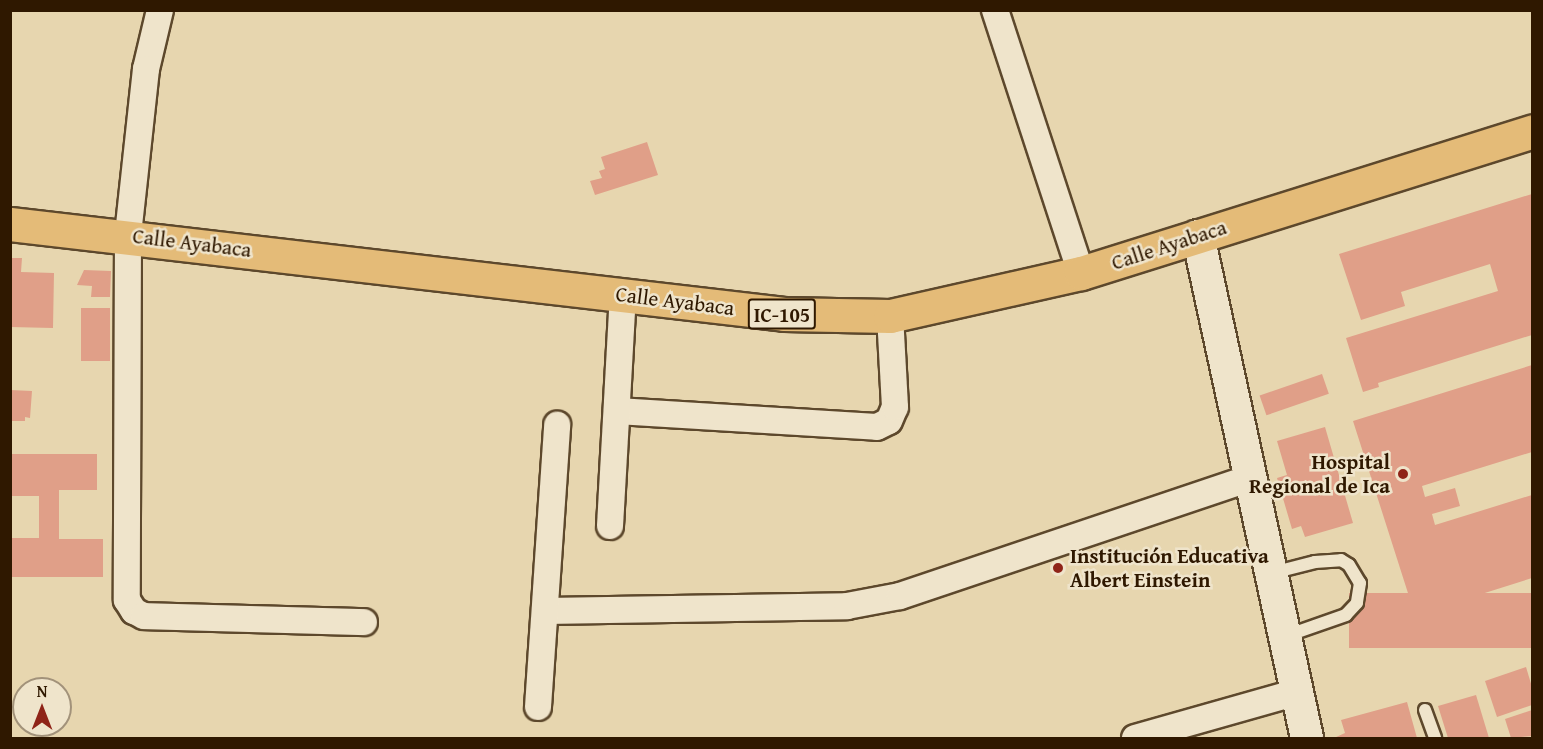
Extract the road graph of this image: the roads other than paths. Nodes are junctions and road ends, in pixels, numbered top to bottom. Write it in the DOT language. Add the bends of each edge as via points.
graph roads {
  1 [pos="160,10"];
  2 [pos="995,10"];
  3 [pos="1533,132"];
  4 [pos="10,224"];
  5 [pos="128,235"];
  6 [pos="1198,236"];
  7 [pos="1080,273"];
  8 [pos="623,295"];
  9 [pos="890,316"];
  10 [pos="616,411"];
  11 [pos="557,425"];
  12 [pos="1250,478"];
  13 [pos="610,526"];
  14 [pos="1272,573"];
  15 [pos="545,611"];
  16 [pos="364,622"];
  17 [pos="1285,636"];
  18 [pos="1298,692"];
  19 [pos="538,707"];
  20 [pos="1425,710"];
  21 [pos="1135,738"];
  22 [pos="1307,738"];
  23 [pos="1435,738"];
  1 -- 5 [label="street" via="146,69"];
  2 -- 7 [label="street"];
  3 -- 6 [label="main road, Calle Ayabaca / IC-105"];
  4 -- 5 [label="main road, Calle Ayabaca / IC-105"];
  5 -- 8 [label="main road, Calle Ayabaca / IC-105"];
  5 -- 16 [label="street" via="127,600 134,611 144,616"];
  6 -- 7 [label="main road, Calle Ayabaca / IC-105"];
  6 -- 12 [label="street"];
  7 -- 9 [label="main road, Calle Ayabaca / IC-105"];
  8 -- 9 [label="main road, Calle Ayabaca / IC-105" via="784,314"];
  8 -- 10 [label="street"];
  9 -- 10 [label="street" via="895,407 889,421 878,427"];
  10 -- 13 [label="street"];
  11 -- 15 [label="street"];
  12 -- 14 [label="street"];
  12 -- 15 [label="street" via="900,596 847,606"];
  14 -- 17 [label="street"];
  14 -- 17 [label="lane" via="1341,560 1360,582 1357,603 1346,615"];
  15 -- 19 [label="street"];
  17 -- 18 [label="street"];
  18 -- 21 [label="street"];
  18 -- 22 [label="street"];
  20 -- 23 [label="lane"];
}
